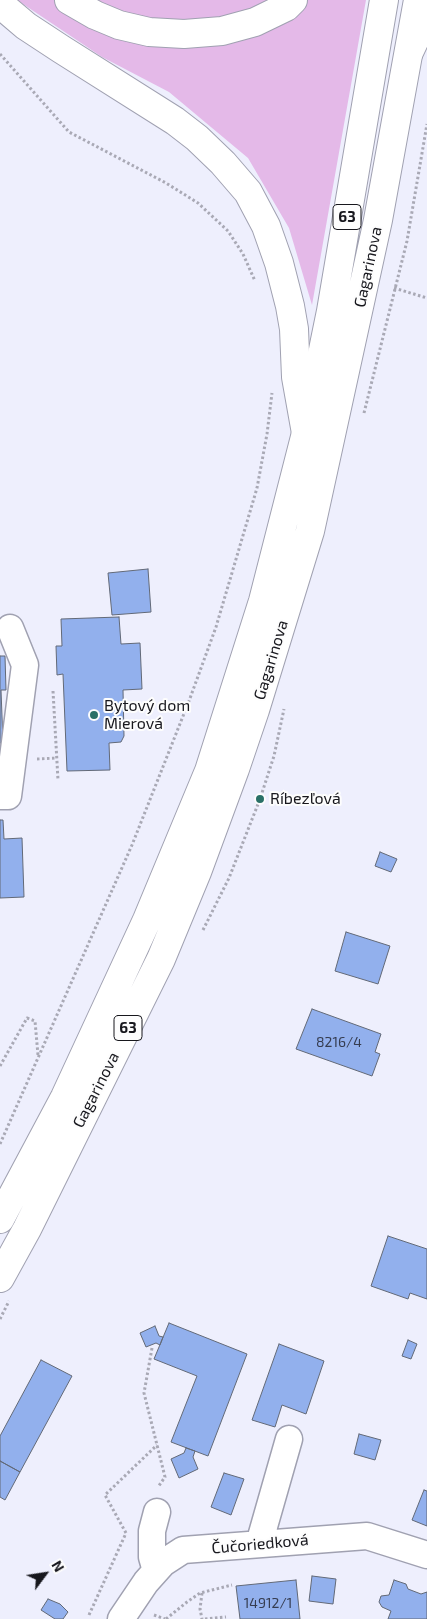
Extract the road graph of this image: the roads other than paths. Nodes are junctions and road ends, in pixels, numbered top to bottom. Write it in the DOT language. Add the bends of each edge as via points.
graph roads {
  1 [pos="69,0"];
  2 [pos="293,0"];
  3 [pos="384,0"];
  4 [pos="418,0"];
  5 [pos="0,4"];
  6 [pos="427,14"];
  7 [pos="409,52"];
  8 [pos="306,432"];
  9 [pos="10,628"];
  10 [pos="0,796"];
  11 [pos="0,1219"];
  12 [pos="0,1278"];
  13 [pos="289,1439"];
  14 [pos="155,1502"];
  15 [pos="258,1544"];
  16 [pos="427,1556"];
  17 [pos="156,1571"];
  18 [pos="121,1619"];
  1 -- 2 [label="main road" via="119,24 149,32 184,34 222,31 255,22 286,7"];
  3 -- 8 [label="main road, Gagarinova / 63" via="331,311"];
  4 -- 7 [label="main road, Gagarinova / 63"];
  5 -- 8 [label="main road" via="33,31 175,121 223,163 248,192 266,226 285,284 294,329 296,377"];
  6 -- 7 [label="main road"];
  7 -- 12 [label="main road, Gagarinova / 63" via="378,220 310,531 256,710 200,864 161,959"];
  8 -- 11 [label="main road, Gagarinova / 63" via="263,601 210,771 147,920 65,1097"];
  9 -- 10 [label="street" via="25,665 8,796"];
  13 -- 15 [label="street"];
  14 -- 17 [label="street" via="152,1557"];
  15 -- 16 [label="street, Čučoriedková" via="367,1536"];
  15 -- 17 [label="street, Čučoriedková" via="183,1550"];
  17 -- 18 [label="street, Čučoriedková"];
}
